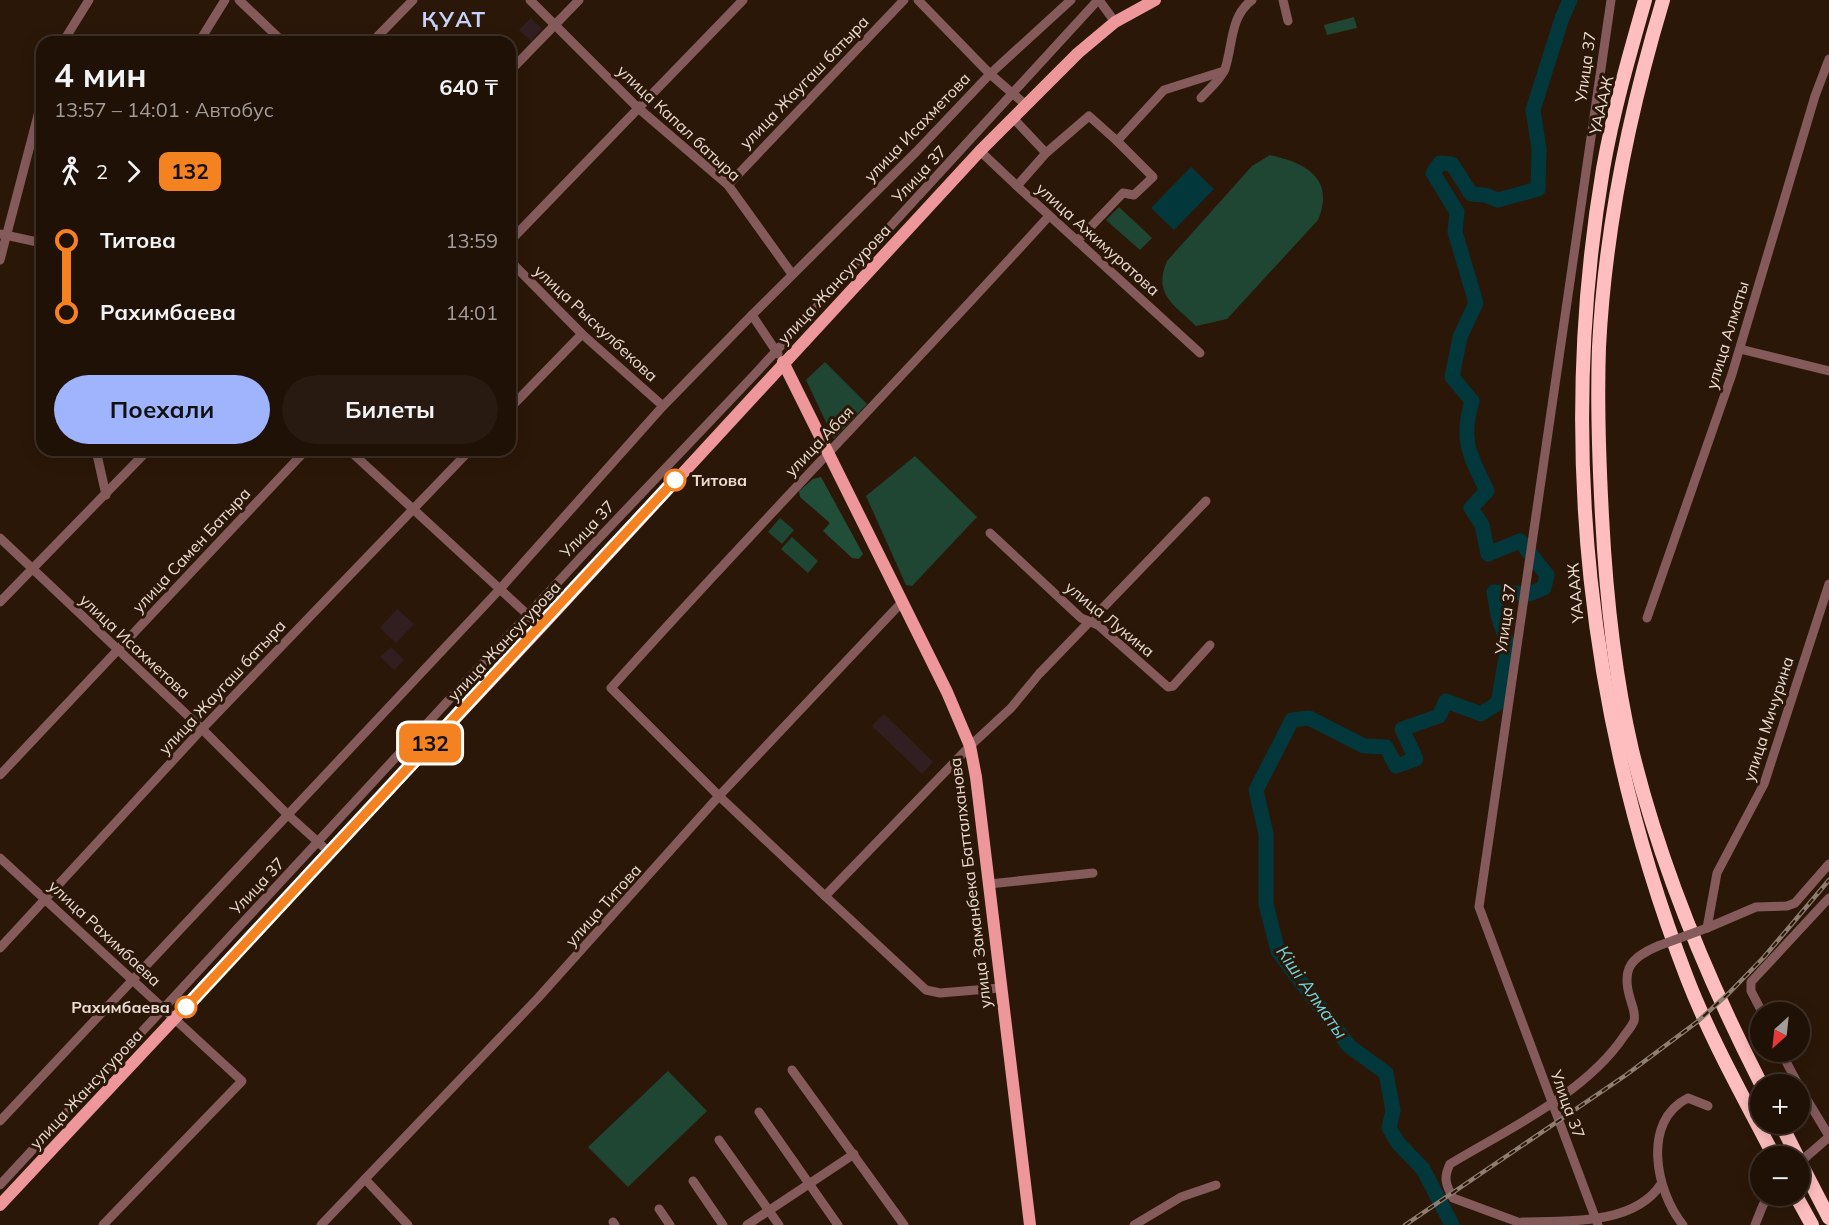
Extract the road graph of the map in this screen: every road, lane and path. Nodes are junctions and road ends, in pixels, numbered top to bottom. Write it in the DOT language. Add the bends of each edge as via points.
graph roads {
  1 [pos="89,0"];
  2 [pos="225,0"];
  3 [pos="239,0"];
  4 [pos="413,0"];
  5 [pos="530,0"];
  6 [pos="579,0"];
  7 [pos="743,0"];
  8 [pos="904,0"];
  9 [pos="918,0"];
  10 [pos="1071,0"];
  11 [pos="1099,0"];
  12 [pos="1155,0"];
  13 [pos="1252,0"];
  14 [pos="1283,0"];
  15 [pos="1611,0"];
  16 [pos="1645,0"];
  17 [pos="1663,0"];
  18 [pos="1288,21"];
  19 [pos="1115,22"];
  20 [pos="555,25"];
  21 [pos="67,36"];
  22 [pos="203,36"];
  23 [pos="276,36"];
  24 [pos="378,36"];
  25 [pos="1829,59"];
  26 [pos="516,65"];
  27 [pos="1224,71"];
  28 [pos="990,74"];
  29 [pos="1201,98"];
  30 [pos="1026,105"];
  31 [pos="637,107"];
  32 [pos="1013,118"];
  33 [pos="36,121"];
  34 [pos="1117,141"];
  35 [pos="980,151"];
  36 [pos="1046,153"];
  37 [pos="728,185"];
  38 [pos="1017,186"];
  39 [pos="1049,216"];
  40 [pos="3,235"];
  41 [pos="516,235"];
  42 [pos="1077,241"];
  43 [pos="36,242"];
  44 [pos="0,260"];
  45 [pos="516,267"];
  46 [pos="792,274"];
  47 [pos="752,315"];
  48 [pos="582,333"];
  49 [pos="1740,349"];
  50 [pos="1200,353"];
  51 [pos="783,362"];
  52 [pos="1829,371"];
  53 [pos="516,402"];
  54 [pos="663,406"];
  55 [pos="828,452"];
  56 [pos="97,456"];
  57 [pos="142,456"];
  58 [pos="300,456"];
  59 [pos="356,456"];
  60 [pos="464,456"];
  61 [pos="106,495"];
  62 [pos="1206,501"];
  63 [pos="413,508"];
  64 [pos="990,532"];
  65 [pos="0,538"];
  66 [pos="32,571"];
  67 [pos="1829,584"];
  68 [pos="500,589"];
  69 [pos="903,601"];
  70 [pos="0,603"];
  71 [pos="1647,618"];
  72 [pos="1089,622"];
  73 [pos="541,627"];
  74 [pos="1210,645"];
  75 [pos="118,649"];
  76 [pos="202,729"];
  77 [pos="970,746"];
  78 [pos="0,775"];
  79 [pos="719,796"];
  80 [pos="287,814"];
  81 [pos="328,851"];
  82 [pos="0,858"];
  83 [pos="1829,864"];
  84 [pos="1093,873"];
  85 [pos="989,884"];
  86 [pos="825,896"];
  87 [pos="46,898"];
  88 [pos="1829,898"];
  89 [pos="1707,928"];
  90 [pos="0,948"];
  91 [pos="132,978"];
  92 [pos="1000,988"];
  93 [pos="1757,1002"];
  94 [pos="175,1018"];
  95 [pos="792,1070"];
  96 [pos="1756,1074"];
  97 [pos="1810,1105"];
  98 [pos="1708,1106"];
  99 [pos="759,1112"];
  100 [pos="0,1121"];
  101 [pos="1829,1137"];
  102 [pos="719,1140"];
  103 [pos="1769,1146"];
  104 [pos="1810,1152"];
  105 [pos="854,1154"];
  106 [pos="1810,1178"];
  107 [pos="365,1179"];
  108 [pos="693,1181"];
  109 [pos="809,1184"];
  110 [pos="1661,1184"];
  111 [pos="0,1185"];
  112 [pos="1216,1185"];
  113 [pos="0,1205"];
  114 [pos="1763,1206"];
  115 [pos="1802,1206"];
  116 [pos="659,1209"];
  117 [pos="769,1211"];
  118 [pos="1829,1218"];
  119 [pos="1524,1224"];
  120 [pos="103,1225"];
  121 [pos="321,1225"];
  122 [pos="408,1225"];
  123 [pos="670,1225"];
  124 [pos="723,1225"];
  125 [pos="747,1225"];
  126 [pos="779,1225"];
  127 [pos="838,1225"];
  128 [pos="904,1225"];
  129 [pos="1030,1225"];
  130 [pos="1134,1225"];
  131 [pos="1598,1225"];
  132 [pos="1683,1225"];
  133 [pos="1755,1225"];
  134 [pos="1812,1225"];
  1 -- 21 [label="street"];
  2 -- 22 [label="street"];
  3 -- 23 [label="street"];
  4 -- 24 [label="street"];
  5 -- 20 [label="street, улица Капал батыра"];
  6 -- 20 [label="street"];
  7 -- 31 [label="street"];
  8 -- 37 [label="street, улица Жаугаш батыра"];
  9 -- 28 [label="street, улица Исахметова"];
  10 -- 28 [label="street"];
  11 -- 19 [label="street"];
  11 -- 111 [label="street, Улица 37"];
  12 -- 19 [label="main road, улица Жансугурова"];
  13 -- 27 [label="street" via="1232,31"];
  14 -- 18 [label="street"];
  15 -- 131 [label="street, Улица 37" via="1479,907"];
  16 -- 103 [label="highway, ҮАААЖ" via="1607,151 1586,307 1582,430 1592,604 1608,710 1647,864 1688,980"];
  17 -- 96 [label="highway, ҮАААЖ" via="1626,148 1604,291 1599,425 1605,571 1626,719 1655,832 1689,928"];
  19 -- 30 [label="main road, улица Жансугурова"];
  20 -- 26 [label="street"];
  20 -- 31 [label="street, улица Капал батыра"];
  25 -- 49 [label="street, улица Алматы"];
  27 -- 29 [label="street"];
  27 -- 34 [label="street" via="1164,90"];
  28 -- 30 [label="street"];
  28 -- 46 [label="street, улица Исахметова"];
  30 -- 32 [label="main road, улица Жансугурова"];
  31 -- 37 [label="street, улица Капал батыра"];
  31 -- 41 [label="street"];
  32 -- 35 [label="main road, улица Жансугурова"];
  32 -- 36 [label="street"];
  33 -- 40 [label="street"];
  34 -- 36 [label="street, улица Ажимуратова" via="1089,116"];
  34 -- 42 [label="street" via="1153,177 1134,195 1123,193"];
  35 -- 38 [label="street"];
  35 -- 51 [label="main road, улица Жансугурова"];
  36 -- 38 [label="street, улица Ажимуратова"];
  37 -- 46 [label="street, улица Капал батыра"];
  38 -- 39 [label="street, улица Ажимуратова"];
  39 -- 42 [label="street, улица Ажимуратова"];
  39 -- 55 [label="street, улица Абая" via="897,383"];
  40 -- 43 [label="street"];
  40 -- 44 [label="street"];
  42 -- 50 [label="street, улица Ажимуратова"];
  45 -- 48 [label="street, улица Рыскулбекова"];
  46 -- 47 [label="street"];
  47 -- 51 [label="street"];
  47 -- 54 [label="street"];
  48 -- 53 [label="street"];
  48 -- 54 [label="street, улица Рыскулбекова"];
  49 -- 52 [label="street"];
  49 -- 71 [label="street, улица Алматы"];
  51 -- 55 [label="main road, улица Заманбека Батталханова"];
  51 -- 73 [label="main road, улица Жансугурова"];
  54 -- 68 [label="street"];
  55 -- 69 [label="main road, улица Заманбека Батталханова"];
  55 -- 79 [label="street, улица Абая" via="612,688"];
  56 -- 61 [label="street"];
  57 -- 61 [label="street"];
  58 -- 75 [label="street, улица Самен Батыра"];
  59 -- 63 [label="street"];
  60 -- 63 [label="street, улица Жаугаш батыра"];
  61 -- 66 [label="street"];
  62 -- 72 [label="street"];
  63 -- 68 [label="street"];
  63 -- 76 [label="street, улица Жаугаш батыра"];
  64 -- 72 [label="street, улица Лукина"];
  65 -- 66 [label="street, улица Исахметова"];
  66 -- 70 [label="street"];
  66 -- 75 [label="street, улица Исахметова"];
  67 -- 89 [label="street, улица Мичурина" via="1764,784 1717,873"];
  68 -- 73 [label="street"];
  68 -- 80 [label="street"];
  69 -- 77 [label="main road, улица Заманбека Батталханова"];
  69 -- 79 [label="street, улица Титова"];
  72 -- 74 [label="street, улица Лукина" via="1098,625 1168,687"];
  72 -- 77 [label="street" via="1011,708"];
  73 -- 81 [label="main road, улица Жансугурова"];
  75 -- 76 [label="street, улица Исахметова"];
  75 -- 78 [label="street, улица Самен Батыра"];
  76 -- 80 [label="street, улица Исахметова"];
  76 -- 87 [label="street, улица Жаугаш батыра"];
  77 -- 85 [label="main road, улица Заманбека Батталханова"];
  77 -- 86 [label="street"];
  79 -- 86 [label="street"];
  79 -- 107 [label="street, улица Титова" via="591,941"];
  80 -- 81 [label="street, улица Исахметова"];
  80 -- 91 [label="street"];
  81 -- 94 [label="main road, улица Жансугурова"];
  82 -- 87 [label="street, улица Рахимбаева"];
  83 -- 89 [label="street" via="1795,903 1756,907"];
  84 -- 85 [label="street"];
  85 -- 92 [label="main road, улица Заманбека Батталханова"];
  86 -- 92 [label="street" via="927,990 940,993"];
  87 -- 90 [label="street, улица Жаугаш батыра"];
  87 -- 91 [label="street, улица Рахимбаева"];
  88 -- 93 [label="street" via="1751,982"];
  89 -- 119 [label="street, bridge" via="1641,953 1628,968 1626,982 1634,1022 1599,1066 1572,1090 1450,1164 1445,1183 1453,1198"];
  91 -- 94 [label="street, улица Рахимбаева"];
  91 -- 100 [label="street"];
  92 -- 129 [label="main road, улица Заманбека Батталханова"];
  94 -- 113 [label="main road, улица Жансугурова"];
  94 -- 120 [label="street, улица Рахимбаева" via="242,1081"];
  95 -- 105 [label="street"];
  97 -- 101 [label="street"];
  98 -- 110 [label="street" via="1688,1098 1676,1104 1661,1128"];
  99 -- 109 [label="street"];
  101 -- 104 [label="street"];
  102 -- 117 [label="street"];
  105 -- 109 [label="street"];
  105 -- 128 [label="street"];
  106 -- 118 [label="highway"];
  107 -- 121 [label="street, улица Титова"];
  107 -- 122 [label="street"];
  108 -- 124 [label="street"];
  109 -- 117 [label="street"];
  109 -- 127 [label="street"];
  110 -- 119 [label="street" via="1635,1212 1622,1216"];
  110 -- 132 [label="street"];
  112 -- 130 [label="street" via="1181,1197"];
  114 -- 133 [label="street"];
  115 -- 134 [label="highway"];
  116 -- 123 [label="street"];
  117 -- 125 [label="street"];
  117 -- 126 [label="street"];
}
